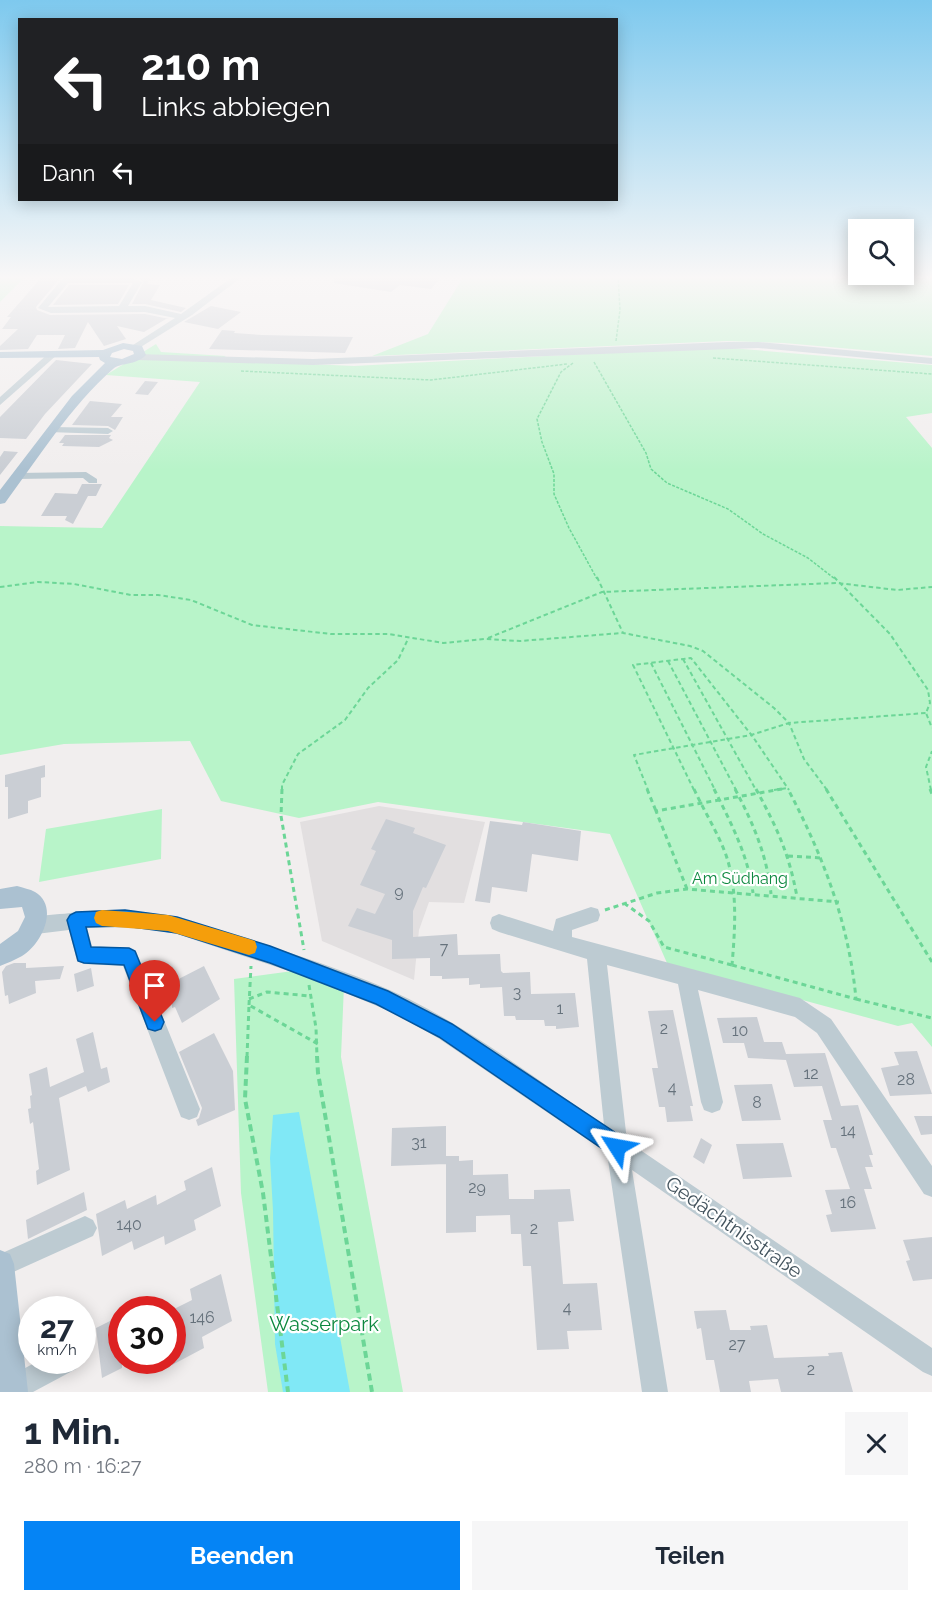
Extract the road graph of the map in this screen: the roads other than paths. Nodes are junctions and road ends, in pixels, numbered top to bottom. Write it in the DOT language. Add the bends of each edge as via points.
graph roads {
  1 [pos="151,341"];
  2 [pos="136,352"];
  3 [pos="53,354"];
  4 [pos="0,355"];
  5 [pos="110,358"];
  6 [pos="932,361"];
  7 [pos="0,402"];
  8 [pos="52,430"];
  9 [pos="108,431"];
  10 [pos="17,476"];
  11 [pos="93,481"];
  12 [pos="0,500"];
  13 [pos="3,894"];
  14 [pos="591,915"];
  15 [pos="76,920"];
  16 [pos="499,923"];
  17 [pos="36,925"];
  18 [pos="562,942"];
  19 [pos="596,953"];
  20 [pos="0,955"];
  21 [pos="686,978"];
  22 [pos="712,1102"];
  23 [pos="189,1110"];
  24 [pos="617,1147"];
  25 [pos="932,1186"];
  26 [pos="85,1228"];
  27 [pos="0,1265"];
  28 [pos="932,1363"];
  29 [pos="41,1374"];
  30 [pos="12,1390"];
  31 [pos="655,1392"];
  1 -- 2 [label="street"];
  2 -- 5 [label="main road" via="124,362"];
  2 -- 6 [label="street" via="313,362 758,345"];
  3 -- 4 [label="main road"];
  3 -- 5 [label="main road"];
  3 -- 7 [label="street"];
  5 -- 8 [label="main road"];
  8 -- 9 [label="street"];
  8 -- 10 [label="main road"];
  10 -- 11 [label="street" via="86,475"];
  10 -- 12 [label="main road"];
  13 -- 17 [label="main road" via="29,900 35,906"];
  14 -- 18 [label="street" via="563,925"];
  15 -- 17 [label="street, Gedächtnisstraße"];
  15 -- 23 [label="street" via="84,955 129,957"];
  15 -- 24 [label="street, Gedächtnisstraße" via="125,918 168,923 252,948 382,997 422,1017"];
  16 -- 18 [label="street"];
  17 -- 20 [label="main road" via="20,946"];
  18 -- 19 [label="street"];
  19 -- 21 [label="street"];
  19 -- 24 [label="street"];
  21 -- 22 [label="street"];
  21 -- 25 [label="street" via="800,1008 824,1026"];
  24 -- 28 [label="street, Gedächtnisstraße"];
  24 -- 31 [label="street"];
  26 -- 27 [label="street"];
  27 -- 30 [label="main road"];
  29 -- 30 [label="street"];
}
